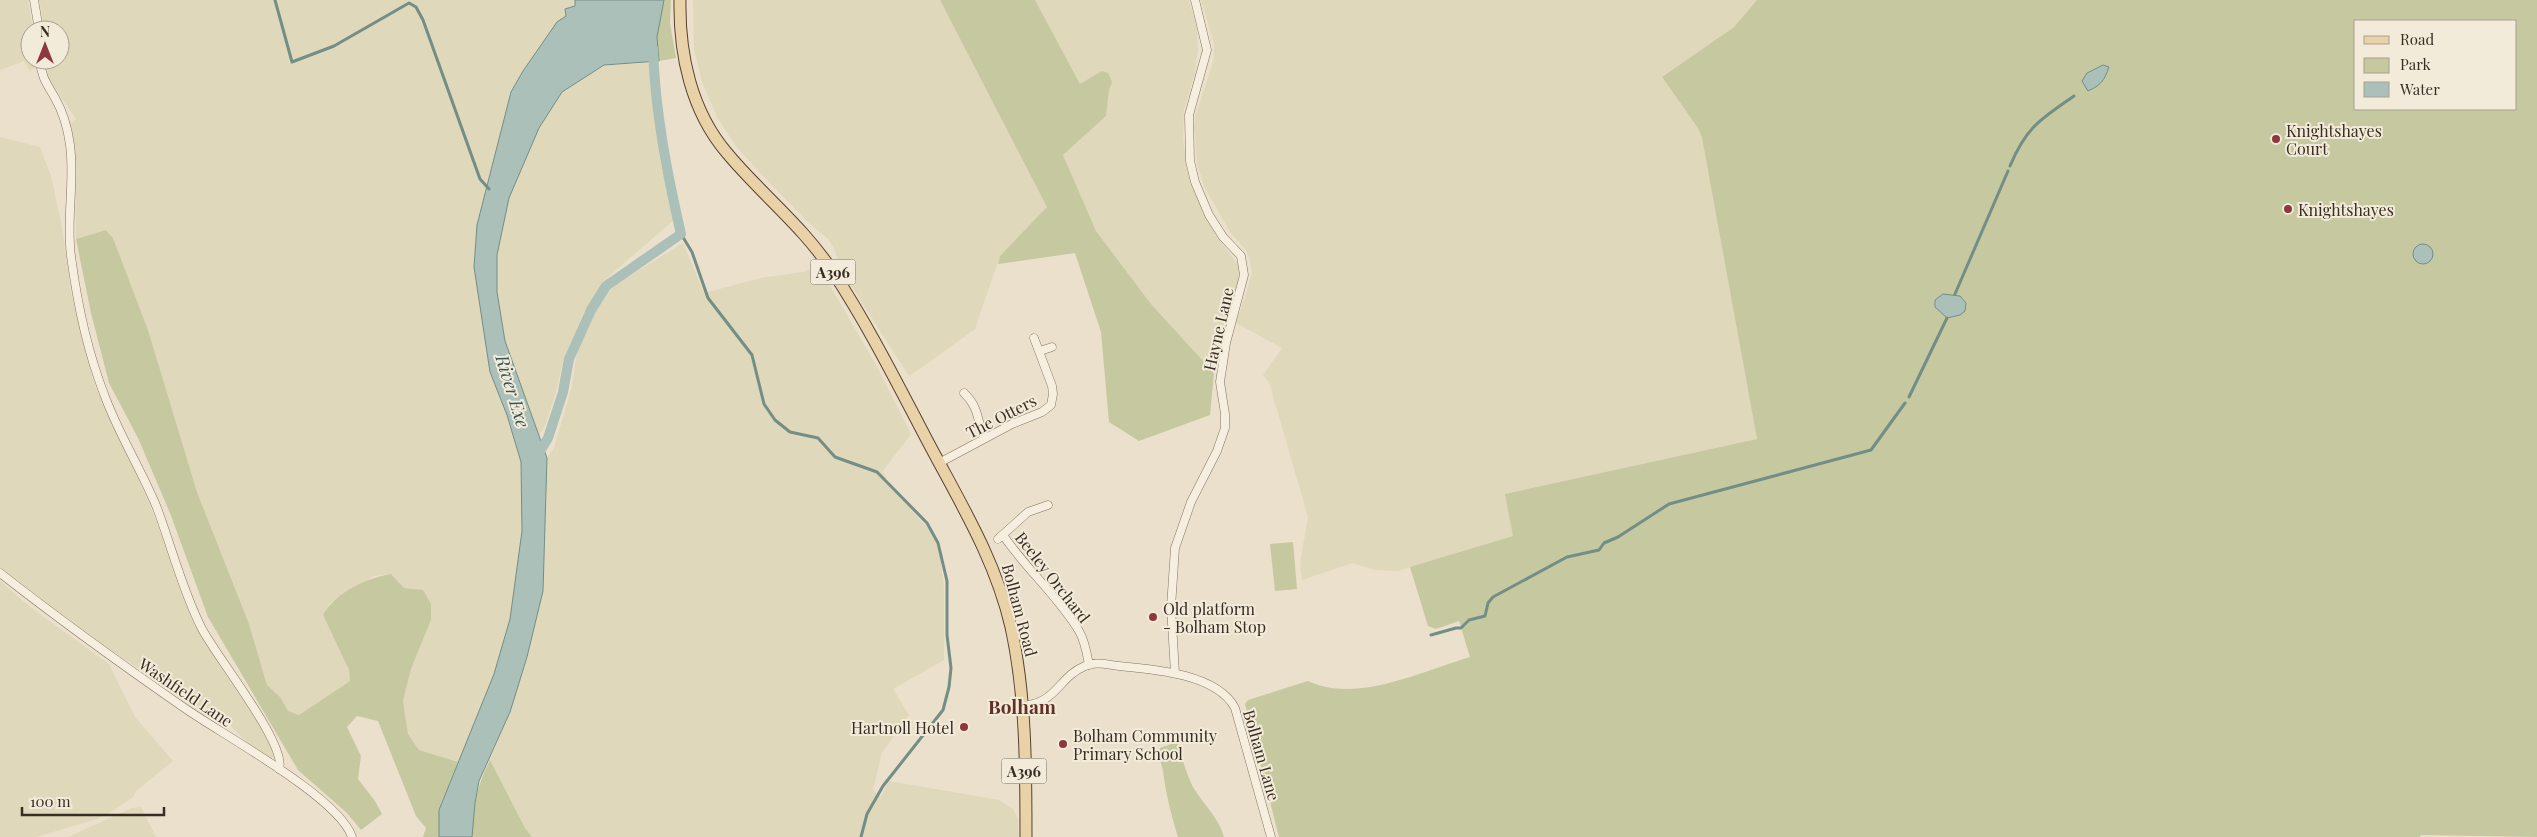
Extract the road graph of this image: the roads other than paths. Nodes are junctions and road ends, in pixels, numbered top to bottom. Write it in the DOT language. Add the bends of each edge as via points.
graph roads {
  1 [pos="34,0"];
  2 [pos="680,0"];
  3 [pos="1195,0"];
  4 [pos="37,20"];
  5 [pos="41,70"];
  6 [pos="1034,338"];
  7 [pos="1052,347"];
  8 [pos="1040,351"];
  9 [pos="964,392"];
  10 [pos="986,438"];
  11 [pos="939,463"];
  12 [pos="1048,505"];
  13 [pos="0,573"];
  14 [pos="1089,665"];
  15 [pos="1175,674"];
  16 [pos="1022,706"];
  17 [pos="279,769"];
  18 [pos="352,837"];
  19 [pos="1026,837"];
  20 [pos="1271,837"];
  1 -- 4 [label="street"];
  2 -- 11 [label="main road, A396" via="686,73 710,129 726,153 804,233 833,272"];
  3 -- 15 [label="street, Hayne Lane" via="1206,50 1189,115 1190,161 1209,215 1241,256 1244,275 1226,343 1220,382 1224,428 1217,451 1191,502 1175,548 1171,607"];
  5 -- 17 [label="street" via="42,78 62,113 70,144 71,256 92,359 101,386 157,509 188,601 202,630 264,724 278,752"];
  6 -- 8 [label="street, The Otters"];
  7 -- 8 [label="street"];
  8 -- 10 [label="street, The Otters" via="1054,394 1051,405"];
  9 -- 10 [label="street" via="977,408"];
  10 -- 11 [label="street, The Otters"];
  11 -- 16 [label="main road, Bolham Road / A396" via="986,550 1002,596 1016,655"];
  12 -- 14 [label="street, Beeley Orchard" via="1028,512 1000,537 1051,592 1079,631"];
  13 -- 17 [label="street, Washfield Lane" via="42,607 204,722"];
  14 -- 15 [label="street, Bolham Lane" via="1150,668"];
  14 -- 16 [label="street" via="1070,675 1058,691 1046,699"];
  15 -- 20 [label="street, Bolham Lane" via="1209,686 1231,701 1241,725"];
  16 -- 19 [label="main road, Bolham Road / A396"];
  17 -- 18 [label="street, Washfield Lane" via="344,822"];
}
